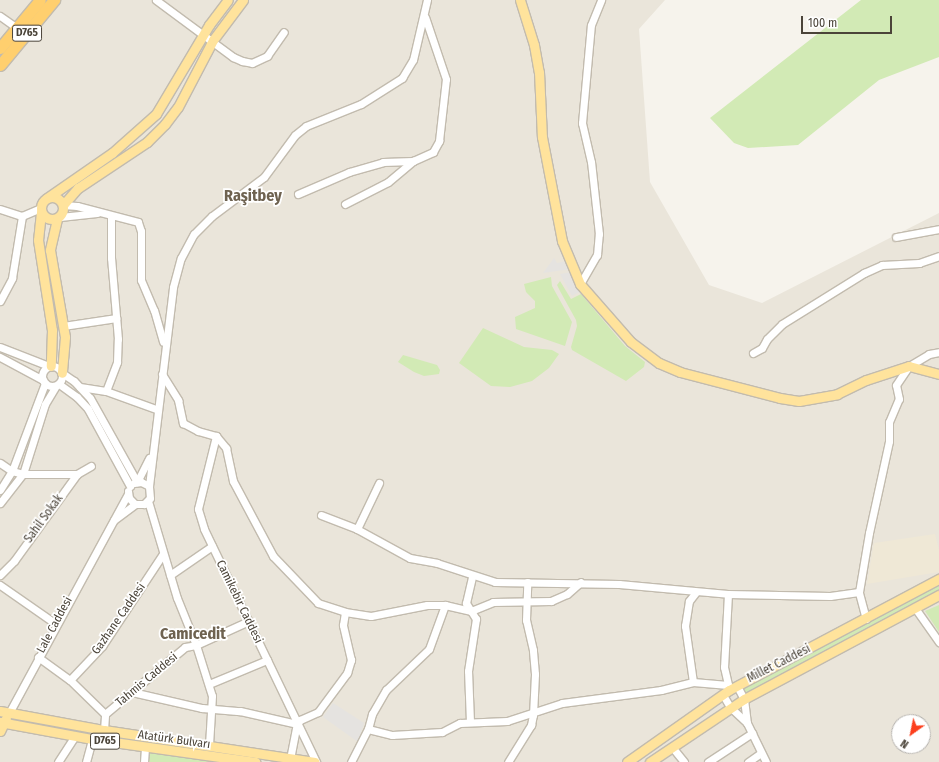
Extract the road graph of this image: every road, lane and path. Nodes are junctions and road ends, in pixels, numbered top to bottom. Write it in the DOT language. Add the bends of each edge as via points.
graph roads {
  1 [pos="40,0"];
  2 [pos="54,0"];
  3 [pos="156,0"];
  4 [pos="228,0"];
  5 [pos="243,0"];
  6 [pos="427,0"];
  7 [pos="520,0"];
  8 [pos="601,0"];
  9 [pos="0,16"];
  10 [pos="425,17"];
  11 [pos="17,28"];
  12 [pos="284,32"];
  13 [pos="203,34"];
  14 [pos="214,40"];
  15 [pos="0,48"];
  16 [pos="0,65"];
  17 [pos="413,162"];
  18 [pos="298,194"];
  19 [pos="47,198"];
  20 [pos="345,204"];
  21 [pos="63,205"];
  22 [pos="0,210"];
  23 [pos="41,210"];
  24 [pos="101,213"];
  25 [pos="22,216"];
  26 [pos="112,216"];
  27 [pos="59,218"];
  28 [pos="939,229"];
  29 [pos="896,237"];
  30 [pos="939,256"];
  31 [pos="580,284"];
  32 [pos="1,298"];
  33 [pos="116,318"];
  34 [pos="63,326"];
  35 [pos="164,344"];
  36 [pos="0,347"];
  37 [pos="939,352"];
  38 [pos="753,353"];
  39 [pos="0,357"];
  40 [pos="50,366"];
  41 [pos="909,366"];
  42 [pos="62,373"];
  43 [pos="162,374"];
  44 [pos="939,374"];
  45 [pos="44,381"];
  46 [pos="58,385"];
  47 [pos="80,387"];
  48 [pos="106,392"];
  49 [pos="156,409"];
  50 [pos="216,436"];
  51 [pos="150,456"];
  52 [pos="0,463"];
  53 [pos="90,466"];
  54 [pos="12,471"];
  55 [pos="22,474"];
  56 [pos="77,474"];
  57 [pos="137,482"];
  58 [pos="379,483"];
  59 [pos="130,486"];
  60 [pos="149,486"];
  61 [pos="0,490"];
  62 [pos="128,494"];
  63 [pos="148,501"];
  64 [pos="0,503"];
  65 [pos="135,504"];
  66 [pos="321,516"];
  67 [pos="114,520"];
  68 [pos="357,529"];
  69 [pos="212,546"];
  70 [pos="163,554"];
  71 [pos="0,575"];
  72 [pos="170,575"];
  73 [pos="472,576"];
  74 [pos="939,580"];
  75 [pos="527,582"];
  76 [pos="582,582"];
  77 [pos="0,585"];
  78 [pos="696,592"];
  79 [pos="859,592"];
  80 [pos="728,594"];
  81 [pos="939,596"];
  82 [pos="526,602"];
  83 [pos="445,605"];
  84 [pos="915,608"];
  85 [pos="472,611"];
  86 [pos="344,612"];
  87 [pos="866,619"];
  88 [pos="248,621"];
  89 [pos="56,624"];
  90 [pos="939,642"];
  91 [pos="196,645"];
  92 [pos="38,657"];
  93 [pos="267,660"];
  94 [pos="70,680"];
  95 [pos="692,682"];
  96 [pos="209,684"];
  97 [pos="729,689"];
  98 [pos="132,692"];
  99 [pos="744,699"];
  100 [pos="730,707"];
  101 [pos="212,710"];
  102 [pos="4,712"];
  103 [pos="105,714"];
  104 [pos="533,715"];
  105 [pos="470,722"];
  106 [pos="748,723"];
  107 [pos="297,724"];
  108 [pos="1,725"];
  109 [pos="368,729"];
  110 [pos="104,730"];
  111 [pos="752,733"];
  112 [pos="75,736"];
  113 [pos="92,739"];
  114 [pos="209,745"];
  115 [pos="145,747"];
  116 [pos="672,747"];
  117 [pos="762,753"];
  118 [pos="208,756"];
  119 [pos="290,759"];
  120 [pos="58,762"];
  121 [pos="86,762"];
  122 [pos="144,762"];
  123 [pos="255,762"];
  124 [pos="316,762"];
  125 [pos="351,762"];
  126 [pos="508,762"];
  127 [pos="628,762"];
  128 [pos="650,762"];
  129 [pos="684,762"];
  130 [pos="708,762"];
  131 [pos="748,762"];
  132 [pos="766,762"];
  1 -- 11 [label="highway, D765"];
  2 -- 16 [label="highway, D765"];
  3 -- 13 [label="street"];
  4 -- 13 [label="main road"];
  5 -- 14 [label="main road"];
  6 -- 10 [label="street"];
  7 -- 31 [label="main road" via="534,45 539,72 542,137 562,241"];
  8 -- 31 [label="street" via="591,25 582,123 591,162 599,234 597,255"];
  9 -- 11 [label="street"];
  10 -- 17 [label="street" via="446,79 439,141 433,152"];
  10 -- 35 [label="street" via="413,60 402,78 361,104 306,126 295,136 264,177 212,216 194,234 181,258 173,287"];
  11 -- 15 [label="highway, D765"];
  12 -- 14 [label="street" via="266,56 252,63 233,57"];
  13 -- 14 [label="street"];
  13 -- 19 [label="main road" via="156,114 112,153"];
  14 -- 21 [label="main road" via="185,94 165,124 146,142 78,188"];
  17 -- 18 [label="street" via="383,162 349,172"];
  17 -- 20 [label="street" via="388,182"];
  19 -- 21 [label="main road" via="55,197"];
  19 -- 23 [label="main road"];
  21 -- 24 [label="street"];
  21 -- 27 [label="main road"];
  22 -- 25 [label="street"];
  23 -- 25 [label="street"];
  23 -- 27 [label="main road" via="48,219"];
  23 -- 40 [label="main road" via="38,240 52,330"];
  24 -- 26 [label="street"];
  24 -- 27 [label="street"];
  25 -- 32 [label="street" via="12,278"];
  26 -- 33 [label="street"];
  26 -- 35 [label="street" via="131,218 138,222 141,280 154,310"];
  27 -- 34 [label="main road" via="50,250"];
  28 -- 29 [label="street"];
  30 -- 38 [label="street" via="919,263 882,265 864,274 782,324 762,348"];
  31 -- 41 [label="main road" via="631,342 659,363 680,372 780,398 812,400 837,394 866,380"];
  33 -- 34 [label="street"];
  33 -- 48 [label="street" via="117,362"];
  34 -- 42 [label="main road" via="65,356"];
  35 -- 43 [label="street"];
  36 -- 40 [label="street"];
  37 -- 41 [label="street"];
  39 -- 45 [label="street"];
  40 -- 42 [label="street" via="58,368"];
  40 -- 45 [label="street" via="43,372"];
  41 -- 44 [label="main road"];
  41 -- 79 [label="street" via="896,385 899,399 889,422 889,441"];
  42 -- 46 [label="street"];
  42 -- 47 [label="street"];
  43 -- 49 [label="street"];
  43 -- 50 [label="street" via="178,400 183,423"];
  45 -- 46 [label="street"];
  45 -- 54 [label="street"];
  46 -- 55 [label="street" via="45,404"];
  46 -- 59 [label="street" via="78,397 88,410"];
  47 -- 48 [label="street"];
  47 -- 57 [label="street" via="90,398"];
  48 -- 49 [label="street"];
  49 -- 51 [label="street" via="156,425"];
  50 -- 69 [label="street, Camikebir Caddesi" via="198,509"];
  50 -- 86 [label="street" via="226,448 233,481 273,556 318,603"];
  51 -- 57 [label="street"];
  51 -- 60 [label="street"];
  52 -- 54 [label="street"];
  53 -- 56 [label="street, Sahil Sokak"];
  54 -- 55 [label="street"];
  54 -- 61 [label="street"];
  55 -- 56 [label="street"];
  55 -- 64 [label="street"];
  56 -- 71 [label="street, Sahil Sokak" via="14,561"];
  57 -- 59 [label="street"];
  57 -- 60 [label="street"];
  58 -- 68 [label="street"];
  59 -- 62 [label="street"];
  60 -- 63 [label="street" via="151,494"];
  62 -- 65 [label="street"];
  62 -- 67 [label="street, Lale Caddesi"];
  63 -- 65 [label="street" via="144,504"];
  63 -- 70 [label="street"];
  65 -- 67 [label="street"];
  66 -- 68 [label="street"];
  67 -- 89 [label="street, Lale Caddesi"];
  68 -- 73 [label="street" via="410,558 437,563"];
  69 -- 72 [label="street"];
  69 -- 88 [label="street, Camikebir Caddesi"];
  70 -- 72 [label="street"];
  70 -- 94 [label="street, Gazhane Caddesi" via="102,646"];
  72 -- 91 [label="street"];
  73 -- 75 [label="street" via="495,582"];
  73 -- 85 [label="street" via="466,604"];
  74 -- 87 [label="main road, Millet Caddesi"];
  75 -- 76 [label="street"];
  75 -- 82 [label="street"];
  76 -- 78 [label="street"];
  76 -- 82 [label="street" via="567,594 551,601"];
  77 -- 89 [label="street"];
  78 -- 80 [label="street"];
  78 -- 95 [label="street" via="689,601 685,626"];
  79 -- 80 [label="street" via="830,596"];
  79 -- 87 [label="street"];
  80 -- 97 [label="street" via="724,666"];
  81 -- 84 [label="main road, Millet Caddesi"];
  82 -- 85 [label="street" via="493,602"];
  82 -- 104 [label="street" via="526,620 535,674"];
  83 -- 85 [label="street"];
  83 -- 86 [label="street" via="427,605 371,616"];
  83 -- 109 [label="street" via="429,649 386,690 372,714"];
  84 -- 90 [label="street"];
  84 -- 99 [label="main road, Millet Caddesi"];
  85 -- 105 [label="street" via="476,619 468,671"];
  86 -- 107 [label="street" via="343,625 351,660 347,673 318,712"];
  87 -- 97 [label="main road, Millet Caddesi"];
  88 -- 91 [label="street, Tahmis Caddesi"];
  88 -- 93 [label="street, Camikebir Caddesi"];
  89 -- 92 [label="street, Lale Caddesi"];
  91 -- 96 [label="street"];
  91 -- 98 [label="street, Tahmis Caddesi" via="185,647"];
  92 -- 94 [label="street"];
  92 -- 102 [label="street, Lale Caddesi"];
  93 -- 96 [label="street"];
  93 -- 107 [label="street, Camikebir Caddesi"];
  94 -- 103 [label="street"];
  95 -- 97 [label="street"];
  95 -- 104 [label="street" via="661,690 562,703"];
  96 -- 101 [label="street"];
  97 -- 99 [label="street"];
  97 -- 100 [label="street"];
  97 -- 127 [label="main road, Millet Caddesi"];
  98 -- 101 [label="street"];
  98 -- 103 [label="street, Tahmis Caddesi"];
  99 -- 100 [label="main road, Millet Caddesi"];
  99 -- 106 [label="street"];
  100 -- 106 [label="street"];
  100 -- 116 [label="main road, Millet Caddesi"];
  101 -- 107 [label="street" via="240,711"];
  101 -- 114 [label="street"];
  102 -- 108 [label="main road, Lale Caddesi / D765"];
  102 -- 110 [label="main road, Atatürk Bulvarı / D765"];
  103 -- 110 [label="street, Tahmis Caddesi"];
  104 -- 105 [label="street" via="507,721"];
  104 -- 126 [label="street" via="531,725"];
  105 -- 109 [label="street" via="460,723 442,732 409,735 392,735"];
  106 -- 111 [label="street"];
  107 -- 119 [label="street"];
  107 -- 124 [label="street, Camikebir Caddesi"];
  108 -- 112 [label="main road, Atatürk Bulvarı / D765"];
  109 -- 125 [label="street"];
  110 -- 114 [label="main road, Atatürk Bulvarı / D765"];
  111 -- 117 [label="street"];
  111 -- 130 [label="street"];
  112 -- 113 [label="main road, Atatürk Bulvarı / D765"];
  112 -- 120 [label="street"];
  113 -- 115 [label="main road, Atatürk Bulvarı / D765"];
  113 -- 121 [label="street"];
  114 -- 118 [label="main road"];
  114 -- 119 [label="main road, Atatürk Bulvarı / D765"];
  115 -- 118 [label="main road, Atatürk Bulvarı / D765"];
  115 -- 122 [label="street"];
  116 -- 128 [label="main road, Millet Caddesi"];
  116 -- 129 [label="street"];
  117 -- 131 [label="street"];
  117 -- 132 [label="street"];
  118 -- 123 [label="main road, Atatürk Bulvarı / D765"];
  119 -- 124 [label="main road, Atatürk Bulvarı / D765"];
}
